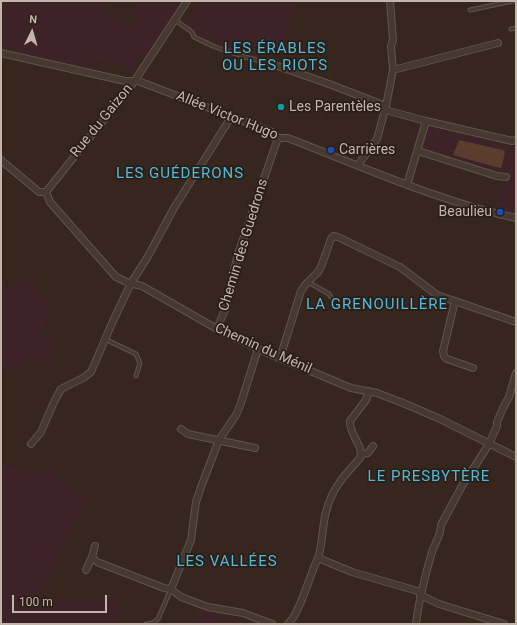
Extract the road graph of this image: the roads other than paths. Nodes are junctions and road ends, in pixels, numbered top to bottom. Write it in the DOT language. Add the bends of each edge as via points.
graph roads {
  1 [pos="182,1"];
  2 [pos="187,1"];
  3 [pos="390,1"];
  4 [pos="513,1"];
  5 [pos="182,10"];
  6 [pos="470,10"];
  7 [pos="175,20"];
  8 [pos="516,28"];
  9 [pos="511,29"];
  10 [pos="498,43"];
  11 [pos="1,53"];
  12 [pos="272,64"];
  13 [pos="393,70"];
  14 [pos="134,82"];
  15 [pos="386,108"];
  16 [pos="231,117"];
  17 [pos="426,121"];
  18 [pos="278,138"];
  19 [pos="516,140"];
  20 [pos="418,151"];
  21 [pos="1,160"];
  22 [pos="358,165"];
  23 [pos="506,177"];
  24 [pos="407,184"];
  25 [pos="46,192"];
  26 [pos="516,218"];
  27 [pos="307,282"];
  28 [pos="131,283"];
  29 [pos="331,297"];
  30 [pos="455,301"];
  31 [pos="516,322"];
  32 [pos="217,329"];
  33 [pos="105,339"];
  34 [pos="258,349"];
  35 [pos="280,358"];
  36 [pos="473,368"];
  37 [pos="516,373"];
  38 [pos="136,376"];
  39 [pos="369,391"];
  40 [pos="181,429"];
  41 [pos="219,440"];
  42 [pos="31,444"];
  43 [pos="489,444"];
  44 [pos="373,446"];
  45 [pos="255,448"];
  46 [pos="362,454"];
  47 [pos="516,457"];
  48 [pos="95,546"];
  49 [pos="92,557"];
  50 [pos="318,558"];
  51 [pos="86,570"];
  52 [pos="171,589"];
  53 [pos="420,594"];
  54 [pos="483,617"];
  55 [pos="146,624"];
  56 [pos="272,624"];
  57 [pos="288,624"];
  58 [pos="416,624"];
  59 [pos="482,624"];
  60 [pos="504,624"];
  1 -- 5 [label="lane"];
  2 -- 5 [label="street, Rue du Gaizon"];
  3 -- 13 [label="street"];
  4 -- 6 [label="lane"];
  5 -- 7 [label="street, Rue du Gaizon"];
  7 -- 12 [label="lane" via="192,32 194,37 215,47"];
  7 -- 14 [label="street, Rue du Gaizon"];
  8 -- 9 [label="lane"];
  10 -- 13 [label="street"];
  11 -- 14 [label="street, Allée Victor Hugo"];
  12 -- 15 [label="street"];
  13 -- 15 [label="street"];
  14 -- 16 [label="street, Allée Victor Hugo" via="138,81"];
  14 -- 25 [label="street, Rue du Gaizon"];
  15 -- 17 [label="street"];
  15 -- 22 [label="street" via="377,139"];
  16 -- 18 [label="street, Allée Victor Hugo" via="272,132"];
  16 -- 28 [label="street"];
  17 -- 19 [label="street"];
  17 -- 20 [label="street"];
  18 -- 22 [label="street, Allée Victor Hugo" via="288,138"];
  18 -- 32 [label="street, Chemin des Guedrons" via="239,251 232,287"];
  20 -- 23 [label="street"];
  20 -- 24 [label="street"];
  21 -- 25 [label="street" via="39,192"];
  22 -- 24 [label="street, Allée Victor Hugo"];
  24 -- 26 [label="street, Allée Victor Hugo"];
  25 -- 28 [label="street, Chemin du Ménil" via="50,202 116,277"];
  27 -- 29 [label="lane"];
  27 -- 30 [label="street" via="321,267 333,236 400,267 436,295"];
  27 -- 35 [label="street"];
  28 -- 32 [label="street, Chemin du Ménil" via="142,286"];
  28 -- 33 [label="street"];
  30 -- 31 [label="street"];
  30 -- 36 [label="street" via="444,356"];
  32 -- 34 [label="street, Chemin du Ménil"];
  33 -- 38 [label="lane" via="136,354 140,363"];
  33 -- 42 [label="street" via="91,372 64,386 59,392 41,432"];
  34 -- 35 [label="street, Chemin du Ménil"];
  34 -- 41 [label="street" via="236,416"];
  35 -- 39 [label="street, Chemin du Ménil" via="351,388"];
  37 -- 43 [label="street"];
  39 -- 43 [label="street, Chemin du Ménil" via="410,406"];
  39 -- 46 [label="street" via="366,400 351,419 350,425"];
  40 -- 41 [label="street" via="188,434"];
  41 -- 45 [label="street"];
  41 -- 52 [label="street" via="196,502 191,540"];
  43 -- 47 [label="street, Chemin du Ménil"];
  43 -- 53 [label="street" via="441,525"];
  44 -- 46 [label="street" via="368,453"];
  46 -- 50 [label="street" via="338,483 332,497 326,512"];
  48 -- 49 [label="street"];
  49 -- 51 [label="street"];
  49 -- 52 [label="street" via="98,562"];
  50 -- 53 [label="street"];
  50 -- 57 [label="street" via="298,608"];
  52 -- 55 [label="lane" via="158,619"];
  52 -- 56 [label="street" via="181,597 208,607 243,613"];
  53 -- 54 [label="street" via="439,604"];
  53 -- 58 [label="street"];
  54 -- 59 [label="street"];
  54 -- 60 [label="street"];
}
